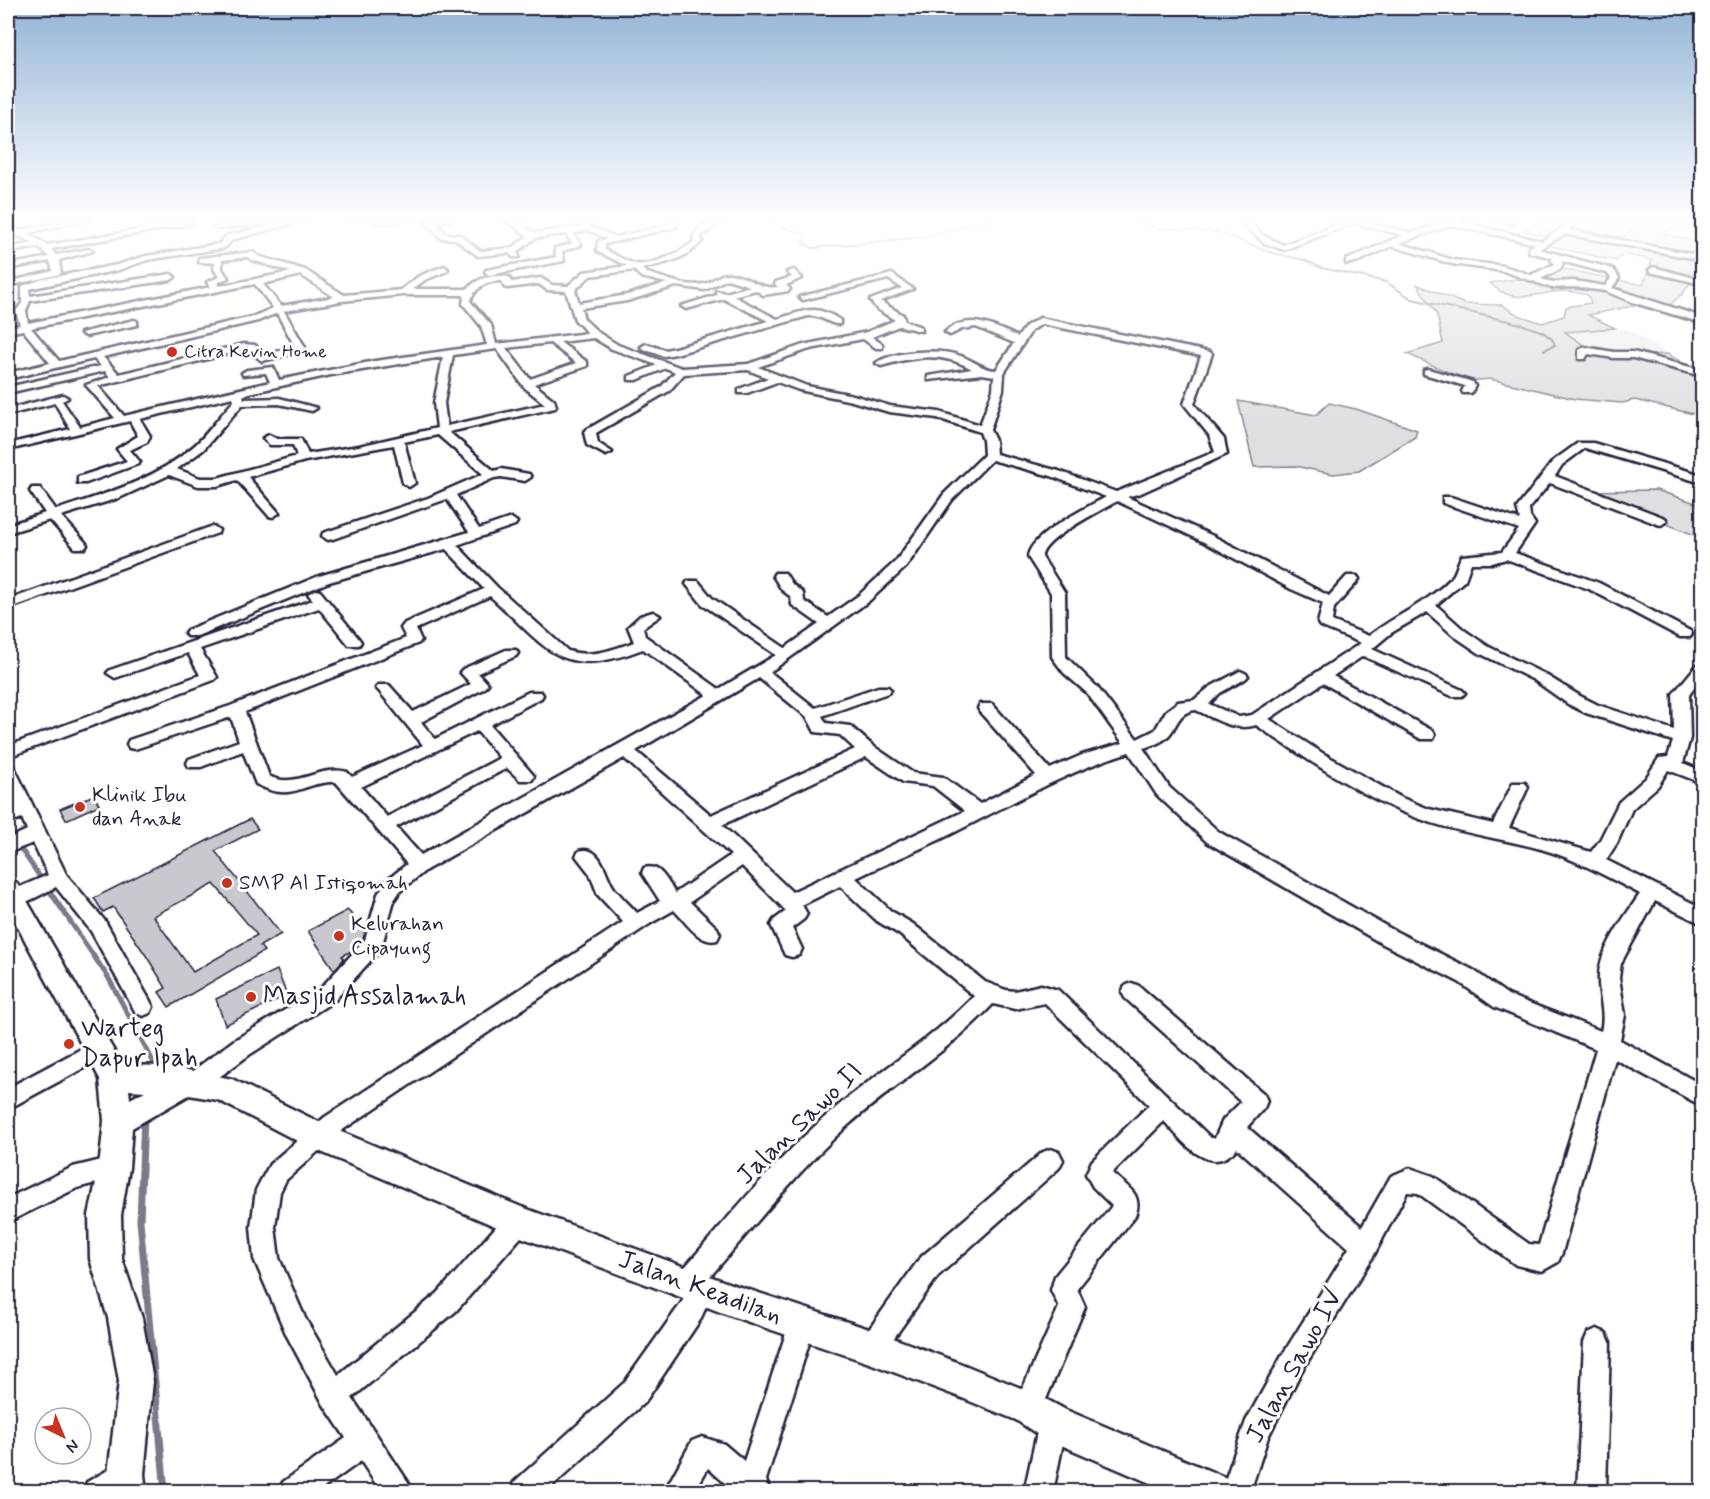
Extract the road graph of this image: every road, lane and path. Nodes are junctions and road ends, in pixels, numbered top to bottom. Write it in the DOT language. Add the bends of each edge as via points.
graph roads {
  1 [pos="25,289"];
  2 [pos="101,289"];
  3 [pos="174,289"];
  4 [pos="218,289"];
  5 [pos="262,289"];
  6 [pos="328,289"];
  7 [pos="407,289"];
  8 [pos="473,289"];
  9 [pos="570,289"];
  10 [pos="658,289"];
  11 [pos="711,289"];
  12 [pos="751,289"];
  13 [pos="760,289"];
  14 [pos="786,289"];
  15 [pos="836,289"];
  16 [pos="909,289"];
  17 [pos="1607,289"];
  18 [pos="93,290"];
  19 [pos="403,292"];
  20 [pos="470,292"];
  21 [pos="176,295"];
  22 [pos="725,296"];
  23 [pos="803,297"];
  24 [pos="342,298"];
  25 [pos="26,299"];
  26 [pos="78,303"];
  27 [pos="576,306"];
  28 [pos="686,306"];
  29 [pos="121,307"];
  30 [pos="278,309"];
  31 [pos="822,312"];
  32 [pos="1702,321"];
  33 [pos="776,322"];
  34 [pos="837,322"];
  35 [pos="898,322"];
  36 [pos="24,327"];
  37 [pos="918,329"];
  38 [pos="8,330"];
  39 [pos="950,332"];
  40 [pos="86,333"];
  41 [pos="596,335"];
  42 [pos="864,335"];
  43 [pos="458,339"];
  44 [pos="552,340"];
  45 [pos="1020,342"];
  46 [pos="273,344"];
  47 [pos="496,346"];
  48 [pos="879,346"];
  49 [pos="631,351"];
  50 [pos="464,352"];
  51 [pos="279,354"];
  52 [pos="448,354"];
  53 [pos="98,357"];
  54 [pos="1582,357"];
  55 [pos="881,363"];
  56 [pos="665,364"];
  57 [pos="58,366"];
  58 [pos="749,367"];
  59 [pos="107,368"];
  60 [pos="269,369"];
  61 [pos="681,371"];
  62 [pos="981,371"];
  63 [pos="1428,372"];
  64 [pos="247,373"];
  65 [pos="999,373"];
  66 [pos="1702,373"];
  67 [pos="8,376"];
  68 [pos="117,378"];
  69 [pos="633,378"];
  70 [pos="777,378"];
  71 [pos="932,378"];
  72 [pos="276,383"];
  73 [pos="528,383"];
  74 [pos="8,390"];
  75 [pos="743,391"];
  76 [pos="1467,391"];
  77 [pos="240,398"];
  78 [pos="312,408"];
  79 [pos="8,412"];
  80 [pos="128,418"];
  81 [pos="76,430"];
  82 [pos="441,430"];
  83 [pos="984,430"];
  84 [pos="269,438"];
  85 [pos="398,440"];
  86 [pos="8,447"];
  87 [pos="606,452"];
  88 [pos="990,456"];
  89 [pos="310,461"];
  90 [pos="112,471"];
  91 [pos="168,471"];
  92 [pos="490,475"];
  93 [pos="240,476"];
  94 [pos="525,477"];
  95 [pos="1702,477"];
  96 [pos="1548,478"];
  97 [pos="82,480"];
  98 [pos="409,483"];
  99 [pos="133,489"];
  100 [pos="36,491"];
  101 [pos="449,494"];
  102 [pos="1116,496"];
  103 [pos="1447,500"];
  104 [pos="273,513"];
  105 [pos="53,514"];
  106 [pos="512,522"];
  107 [pos="1661,522"];
  108 [pos="1527,527"];
  109 [pos="8,529"];
  110 [pos="213,530"];
  111 [pos="476,533"];
  112 [pos="327,536"];
  113 [pos="80,544"];
  114 [pos="448,544"];
  115 [pos="1507,555"];
  116 [pos="780,576"];
  117 [pos="1352,579"];
  118 [pos="693,584"];
  119 [pos="308,586"];
  120 [pos="492,590"];
  121 [pos="322,602"];
  122 [pos="1332,602"];
  123 [pos="8,605"];
  124 [pos="1428,605"];
  125 [pos="653,616"];
  126 [pos="827,623"];
  127 [pos="1685,634"];
  128 [pos="192,640"];
  129 [pos="354,642"];
  130 [pos="644,643"];
  131 [pos="1366,646"];
  132 [pos="511,653"];
  133 [pos="786,654"];
  134 [pos="1702,668"];
  135 [pos="759,671"];
  136 [pos="116,672"];
  137 [pos="1240,676"];
  138 [pos="1323,676"];
  139 [pos="384,688"];
  140 [pos="883,690"];
  141 [pos="1457,693"];
  142 [pos="535,695"];
  143 [pos="717,695"];
  144 [pos="1198,705"];
  145 [pos="986,708"];
  146 [pos="236,710"];
  147 [pos="813,714"];
  148 [pos="1258,718"];
  149 [pos="411,720"];
  150 [pos="480,724"];
  151 [pos="1427,735"];
  152 [pos="1682,738"];
  153 [pos="249,743"];
  154 [pos="135,744"];
  155 [pos="433,747"];
  156 [pos="1134,747"];
  157 [pos="625,750"];
  158 [pos="867,750"];
  159 [pos="8,752"];
  160 [pos="509,760"];
  161 [pos="195,764"];
  162 [pos="1674,764"];
  163 [pos="8,771"];
  164 [pos="526,776"];
  165 [pos="1047,777"];
  166 [pos="1702,777"];
  167 [pos="350,785"];
  168 [pos="1519,787"];
  169 [pos="978,812"];
  170 [pos="17,813"];
  171 [pos="708,824"];
  172 [pos="386,825"];
  173 [pos="1498,832"];
  174 [pos="34,835"];
  175 [pos="8,846"];
  176 [pos="585,856"];
  177 [pos="743,856"];
  178 [pos="1594,862"];
  179 [pos="419,865"];
  180 [pos="651,873"];
  181 [pos="843,877"];
  182 [pos="55,880"];
  183 [pos="1651,892"];
  184 [pos="16,893"];
  185 [pos="675,902"];
  186 [pos="790,902"];
  187 [pos="1700,910"];
  188 [pos="636,924"];
  189 [pos="710,934"];
  190 [pos="792,949"];
  191 [pos="1132,992"];
  192 [pos="989,993"];
  193 [pos="143,1007"];
  194 [pos="1608,1044"];
  195 [pos="98,1049"];
  196 [pos="126,1077"];
  197 [pos="179,1084"];
  198 [pos="1702,1096"];
  199 [pos="8,1099"];
  200 [pos="1164,1105"];
  201 [pos="127,1117"];
  202 [pos="1231,1128"];
  203 [pos="317,1136"];
  204 [pos="1051,1160"];
  205 [pos="114,1168"];
  206 [pos="8,1210"];
  207 [pos="518,1221"];
  208 [pos="1365,1246"];
  209 [pos="695,1286"];
  210 [pos="802,1324"];
  211 [pos="1597,1342"];
  212 [pos="872,1347"];
  213 [pos="334,1395"];
  214 [pos="1040,1416"];
  215 [pos="364,1442"];
  216 [pos="127,1483"];
  217 [pos="754,1488"];
  218 [pos="97,1491"];
  219 [pos="293,1491"];
  220 [pos="398,1491"];
  221 [pos="524,1491"];
  222 [pos="678,1491"];
  223 [pos="1038,1491"];
  224 [pos="1216,1491"];
  225 [pos="1235,1491"];
  226 [pos="1591,1491"];
  1 -- 25 [label="street"];
  2 -- 18 [label="street"];
  3 -- 21 [label="street"];
  4 -- 21 [label="street"];
  5 -- 30 [label="street"];
  6 -- 24 [label="street"];
  7 -- 19 [label="street"];
  8 -- 20 [label="street"];
  9 -- 27 [label="street"];
  10 -- 27 [label="street"];
  11 -- 22 [label="street"];
  12 -- 22 [label="street"];
  13 -- 14 [label="street" via="763,292"];
  14 -- 23 [label="street"];
  15 -- 23 [label="street"];
  16 -- 35 [label="street" via="874,301 900,317"];
  17 -- 32 [label="street"];
  18 -- 26 [label="street"];
  19 -- 20 [label="street"];
  19 -- 24 [label="street"];
  20 -- 47 [label="street" via="466,303 486,324 488,337"];
  21 -- 29 [label="street"];
  22 -- 28 [label="street"];
  22 -- 33 [label="street"];
  23 -- 31 [label="street" via="827,306"];
  24 -- 30 [label="street"];
  25 -- 26 [label="street"];
  25 -- 36 [label="street" via="21,311"];
  26 -- 29 [label="street"];
  26 -- 36 [label="street"];
  27 -- 41 [label="street" via="580,320"];
  29 -- 40 [label="street" via="137,326"];
  30 -- 51 [label="street" via="301,349"];
  30 -- 53 [label="street" via="255,320"];
  31 -- 33 [label="street"];
  31 -- 34 [label="street"];
  33 -- 49 [label="street" via="668,353 644,347"];
  35 -- 37 [label="street"];
  35 -- 42 [label="street"];
  36 -- 38 [label="street"];
  36 -- 57 [label="street"];
  39 -- 45 [label="street" via="956,327 976,324"];
  41 -- 44 [label="street"];
  41 -- 49 [label="street" via="615,347"];
  42 -- 48 [label="street"];
  42 -- 58 [label="street" via="814,345"];
  43 -- 50 [label="street"];
  44 -- 47 [label="street"];
  44 -- 73 [label="street" via="583,364"];
  45 -- 65 [label="street"];
  45 -- 102 [label="street" via="1029,328 1040,321 1207,354 1189,404 1211,428 1221,454"];
  46 -- 51 [label="street"];
  47 -- 50 [label="street"];
  47 -- 73 [label="street"];
  49 -- 56 [label="street"];
  50 -- 52 [label="street"];
  51 -- 60 [label="street" via="282,360"];
  51 -- 68 [label="street" via="261,357 252,347 244,347"];
  52 -- 72 [label="street"];
  52 -- 82 [label="street" via="439,402"];
  53 -- 57 [label="street"];
  53 -- 59 [label="street"];
  54 -- 66 [label="street" via="1584,350 1634,355"];
  55 -- 62 [label="street" via="947,355 969,362"];
  56 -- 61 [label="street"];
  56 -- 69 [label="street"];
  57 -- 67 [label="street"];
  58 -- 61 [label="street"];
  58 -- 70 [label="street"];
  59 -- 68 [label="street"];
  59 -- 74 [label="street"];
  60 -- 64 [label="street"];
  60 -- 72 [label="street"];
  61 -- 87 [label="street" via="665,389 590,432 593,444"];
  62 -- 65 [label="street"];
  62 -- 71 [label="street"];
  63 -- 76 [label="street" via="1469,384"];
  65 -- 83 [label="street" via="998,390"];
  68 -- 80 [label="street" via="91,386"];
  70 -- 75 [label="street"];
  70 -- 83 [label="street" via="889,409 939,415"];
  72 -- 77 [label="street"];
  73 -- 82 [label="street" via="552,405"];
  77 -- 78 [label="street"];
  77 -- 80 [label="street" via="206,399"];
  77 -- 91 [label="street" via="204,443"];
  79 -- 81 [label="street" via="62,401"];
  80 -- 81 [label="street"];
  80 -- 90 [label="street" via="144,436 143,440 123,447 134,462 131,465"];
  81 -- 86 [label="street"];
  82 -- 85 [label="street"];
  82 -- 92 [label="street"];
  83 -- 88 [label="street"];
  84 -- 89 [label="street" via="274,443 297,441"];
  85 -- 89 [label="street"];
  85 -- 98 [label="street"];
  88 -- 102 [label="street" via="1049,471"];
  88 -- 126 [label="street" via="948,497 901,564 864,598"];
  89 -- 93 [label="street"];
  90 -- 97 [label="street"];
  90 -- 99 [label="street"];
  91 -- 93 [label="street" via="208,484"];
  91 -- 99 [label="street"];
  92 -- 94 [label="street"];
  92 -- 101 [label="street"];
  93 -- 104 [label="street"];
  95 -- 96 [label="street" via="1585,444 1557,463"];
  96 -- 107 [label="street"];
  96 -- 108 [label="street" via="1523,508"];
  99 -- 105 [label="street"];
  100 -- 105 [label="street"];
  101 -- 111 [label="street"];
  101 -- 112 [label="street"];
  102 -- 122 [label="street" via="1236,553 1303,592"];
  102 -- 156 [label="street" via="1046,538 1035,557 1058,593 1059,657 1103,703"];
  103 -- 108 [label="street"];
  105 -- 109 [label="street"];
  105 -- 113 [label="street"];
  106 -- 111 [label="street"];
  108 -- 115 [label="street"];
  110 -- 123 [label="street"];
  111 -- 114 [label="street"];
  114 -- 119 [label="street"];
  114 -- 120 [label="street"];
  115 -- 124 [label="street" via="1467,559 1460,577"];
  115 -- 127 [label="street" via="1594,586"];
  116 -- 126 [label="street" via="798,596 797,602"];
  117 -- 122 [label="street"];
  118 -- 133 [label="street" via="707,601"];
  119 -- 121 [label="street"];
  119 -- 128 [label="street"];
  120 -- 130 [label="street" via="563,654 575,660 615,654"];
  120 -- 146 [label="street" via="410,626 414,640"];
  121 -- 128 [label="street"];
  121 -- 129 [label="street"];
  122 -- 131 [label="street" via="1325,622"];
  124 -- 131 [label="street"];
  124 -- 152 [label="street" via="1484,650 1539,677 1574,700"];
  125 -- 130 [label="street" via="635,627"];
  126 -- 133 [label="street"];
  128 -- 136 [label="street"];
  128 -- 159 [label="street" via="209,676"];
  130 -- 143 [label="street"];
  131 -- 138 [label="street"];
  131 -- 141 [label="street"];
  132 -- 149 [label="street" via="468,672 479,682 478,686"];
  133 -- 135 [label="street"];
  134 -- 152 [label="street" via="1681,694"];
  135 -- 143 [label="street"];
  135 -- 147 [label="street"];
  137 -- 144 [label="street"];
  138 -- 148 [label="street"];
  138 -- 151 [label="street"];
  139 -- 149 [label="street"];
  140 -- 147 [label="street"];
  142 -- 150 [label="street"];
  143 -- 157 [label="street"];
  144 -- 148 [label="street" via="1236,722"];
  144 -- 156 [label="street" via="1184,706 1172,715 1161,734"];
  145 -- 165 [label="street"];
  146 -- 153 [label="street"];
  146 -- 154 [label="street"];
  147 -- 158 [label="street" via="821,728 844,730"];
  148 -- 173 [label="street" via="1396,802 1425,814"];
  149 -- 155 [label="street"];
  150 -- 155 [label="street"];
  150 -- 160 [label="street"];
  152 -- 162 [label="street"];
  153 -- 161 [label="street"];
  153 -- 167 [label="street" via="262,780 272,787 294,788 327,775 341,776"];
  155 -- 167 [label="street"];
  156 -- 165 [label="street" via="1088,759"];
  156 -- 194 [label="street" via="1163,791 1214,837 1386,936 1466,976 1501,1001"];
  157 -- 171 [label="street"];
  157 -- 179 [label="street"];
  158 -- 169 [label="street" via="909,778 937,781"];
  158 -- 171 [label="street"];
  160 -- 164 [label="street"];
  160 -- 172 [label="street"];
  162 -- 166 [label="street"];
  162 -- 178 [label="street" via="1665,762 1652,782 1625,807"];
  163 -- 170 [label="street"];
  165 -- 169 [label="street"];
  167 -- 172 [label="street"];
  168 -- 173 [label="street"];
  169 -- 181 [label="street"];
  170 -- 174 [label="street"];
  171 -- 177 [label="street"];
  172 -- 179 [label="street"];
  173 -- 178 [label="street"];
  174 -- 175 [label="street"];
  174 -- 182 [label="street"];
  176 -- 188 [label="street" via="598,872 605,890"];
  177 -- 185 [label="street"];
  177 -- 186 [label="street"];
  178 -- 183 [label="street"];
  179 -- 197 [label="street" via="393,886 385,899 374,942 327,995"];
  180 -- 185 [label="street"];
  181 -- 186 [label="street"];
  181 -- 192 [label="street" via="884,916"];
  182 -- 184 [label="street"];
  182 -- 193 [label="street" via="98,926"];
  183 -- 187 [label="street"];
  183 -- 194 [label="street" via="1610,965 1609,989 1616,1011"];
  184 -- 195 [label="main road"];
  185 -- 188 [label="street"];
  185 -- 189 [label="street"];
  186 -- 190 [label="street" via="797,914 781,925"];
  188 -- 203 [label="street"];
  191 -- 202 [label="street" via="1257,1101"];
  192 -- 200 [label="street" via="1015,1000 1041,994 1051,996"];
  192 -- 209 [label="street, Jalan Sawo II" via="958,1026 838,1120 782,1178"];
  194 -- 198 [label="street"];
  194 -- 208 [label="street, Jalan Sawo IV" via="1549,1253 1542,1258 1525,1256 1425,1185 1410,1179 1398,1184"];
  195 -- 196 [label="main road"];
  195 -- 199 [label="street"];
  196 -- 197 [label="main road, Jalan Keadilan"];
  196 -- 201 [label="main road"];
  197 -- 201 [label="main road"];
  197 -- 203 [label="main road, Jalan Keadilan" via="222,1088"];
  200 -- 202 [label="street" via="1209,1149 1228,1142"];
  200 -- 214 [label="street" via="1100,1168 1101,1179 1127,1203 1126,1208 1064,1285 1072,1307"];
  201 -- 205 [label="main road"];
  202 -- 208 [label="street"];
  203 -- 207 [label="main road, Jalan Keadilan"];
  203 -- 213 [label="street" via="278,1172 268,1190 263,1227 267,1259 296,1327"];
  204 -- 212 [label="street" via="929,1267"];
  205 -- 206 [label="street" via="63,1183"];
  205 -- 216 [label="main road" via="105,1215 106,1258 125,1318 136,1381"];
  207 -- 209 [label="main road, Jalan Keadilan"];
  207 -- 213 [label="street" via="447,1302"];
  208 -- 225 [label="street, Jalan Sawo IV" via="1330,1299 1261,1421"];
  209 -- 210 [label="main road, Jalan Keadilan"];
  209 -- 221 [label="street, Jalan Sawo II" via="691,1311 634,1392"];
  210 -- 212 [label="main road, Jalan Keadilan"];
  210 -- 217 [label="street"];
  211 -- 226 [label="street"];
  212 -- 214 [label="main road, Jalan Keadilan"];
  213 -- 215 [label="street"];
  214 -- 223 [label="street"];
  214 -- 224 [label="main road, Jalan Keadilan"];
  215 -- 219 [label="street"];
  215 -- 220 [label="street"];
  216 -- 218 [label="street"];
  217 -- 222 [label="street" via="714,1454 702,1451"];
}
